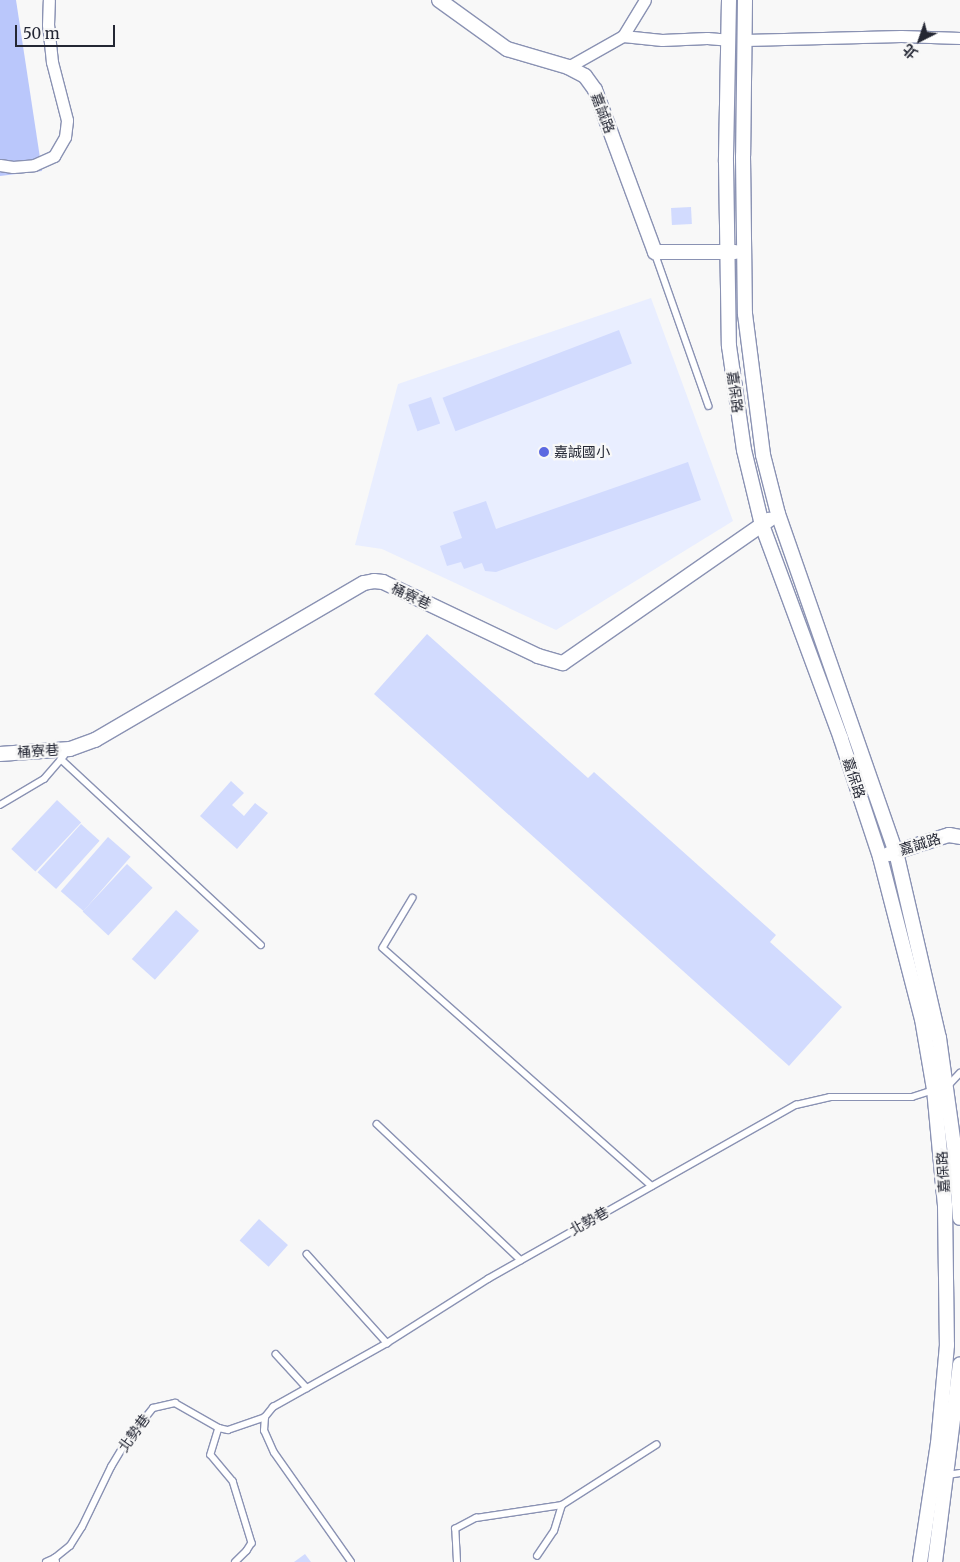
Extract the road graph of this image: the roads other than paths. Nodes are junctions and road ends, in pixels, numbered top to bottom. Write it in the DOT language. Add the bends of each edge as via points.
graph roads {
  1 [pos="49,0"];
  2 [pos="439,0"];
  3 [pos="645,0"];
  4 [pos="729,0"];
  5 [pos="745,0"];
  6 [pos="623,36"];
  7 [pos="960,38"];
  8 [pos="728,40"];
  9 [pos="745,40"];
  10 [pos="568,67"];
  11 [pos="0,165"];
  12 [pos="655,252"];
  13 [pos="726,252"];
  14 [pos="743,252"];
  15 [pos="709,406"];
  16 [pos="778,514"];
  17 [pos="762,525"];
  18 [pos="0,754"];
  19 [pos="66,754"];
  20 [pos="0,805"];
  21 [pos="960,837"];
  22 [pos="896,852"];
  23 [pos="880,857"];
  24 [pos="413,898"];
  25 [pos="260,945"];
  26 [pos="960,1073"];
  27 [pos="941,1088"];
  28 [pos="377,1124"];
  29 [pos="652,1186"];
  30 [pos="960,1218"];
  31 [pos="306,1254"];
  32 [pos="521,1260"];
  33 [pos="387,1343"];
  34 [pos="276,1354"];
  35 [pos="960,1365"];
  36 [pos="307,1388"];
  37 [pos="265,1417"];
  38 [pos="219,1428"];
  39 [pos="656,1445"];
  40 [pos="954,1474"];
  41 [pos="562,1505"];
  42 [pos="537,1556"];
  43 [pos="56,1560"];
  44 [pos="46,1562"];
  45 [pos="236,1562"];
  46 [pos="351,1562"];
  47 [pos="457,1562"];
  48 [pos="920,1562"];
  49 [pos="935,1562"];
  1 -- 11 [label="street" via="52,62 67,120 65,137 54,156 34,165 13,168"];
  2 -- 10 [label="street, 嘉誠路" via="507,48"];
  3 -- 6 [label="street"];
  4 -- 8 [label="street, 嘉保路"];
  5 -- 9 [label="street, 嘉保路"];
  6 -- 8 [label="street" via="662,40"];
  6 -- 10 [label="street"];
  7 -- 9 [label="street" via="901,36"];
  8 -- 13 [label="street, 嘉保路"];
  9 -- 14 [label="street, 嘉保路"];
  10 -- 12 [label="street, 嘉誠路" via="585,76 595,90"];
  12 -- 13 [label="street"];
  12 -- 15 [label="lane, 嘉誠路"];
  13 -- 14 [label="street"];
  13 -- 17 [label="street, 嘉保路" via="728,346 744,450"];
  14 -- 16 [label="street, 嘉保路" via="745,314 754,396 763,455"];
  16 -- 17 [label="street, 桶寮巷"];
  16 -- 22 [label="street, 嘉保路"];
  17 -- 19 [label="street, 桶寮巷" via="562,663 538,656 383,582 364,583"];
  17 -- 23 [label="street, 嘉保路" via="841,739"];
  18 -- 19 [label="street, 桶寮巷"];
  19 -- 20 [label="lane" via="44,779"];
  19 -- 25 [label="lane"];
  21 -- 22 [label="street, 嘉誠路" via="950,835"];
  22 -- 23 [label="street, 嘉誠路"];
  22 -- 27 [label="street, 嘉保路" via="933,1004"];
  23 -- 27 [label="street, 嘉保路"];
  24 -- 29 [label="lane" via="383,948"];
  26 -- 27 [label="lane"];
  27 -- 29 [label="lane, 北勢巷" via="912,1097 830,1097 796,1105"];
  27 -- 30 [label="street, 嘉保路"];
  27 -- 48 [label="street, 嘉保路" via="947,1346 938,1443"];
  28 -- 32 [label="lane"];
  29 -- 32 [label="lane, 北勢巷"];
  31 -- 33 [label="lane"];
  32 -- 33 [label="lane, 北勢巷"];
  33 -- 36 [label="lane, 北勢巷"];
  34 -- 36 [label="lane"];
  35 -- 40 [label="street"];
  36 -- 37 [label="lane, 北勢巷" via="273,1407"];
  37 -- 38 [label="lane, 北勢巷" via="228,1430"];
  37 -- 46 [label="lane" via="264,1432 274,1453"];
  38 -- 43 [label="lane, 北勢巷" via="174,1404 153,1408 126,1442 82,1527"];
  38 -- 45 [label="lane" via="211,1454 233,1481 252,1543"];
  39 -- 41 [label="lane"];
  40 -- 49 [label="street"];
  41 -- 42 [label="lane" via="554,1531"];
  41 -- 47 [label="lane" via="476,1518 455,1529"];
  43 -- 44 [label="lane, 北勢巷"];
}
